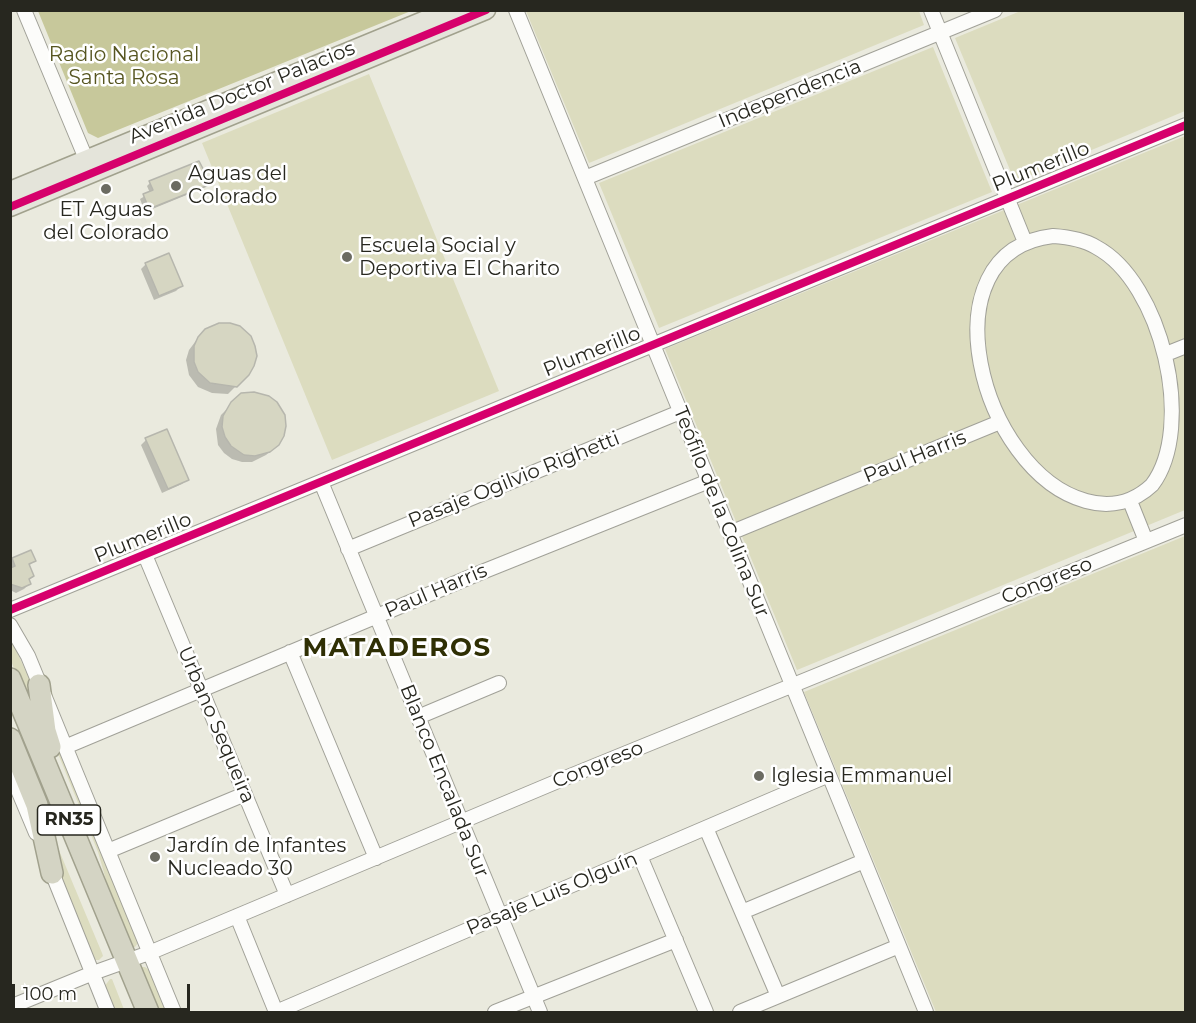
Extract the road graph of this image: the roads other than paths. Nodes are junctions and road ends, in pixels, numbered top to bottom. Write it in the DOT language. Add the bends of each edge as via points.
graph roads {
  1 [pos="24,10"];
  2 [pos="450,10"];
  3 [pos="486,10"];
  4 [pos="516,10"];
  5 [pos="931,10"];
  6 [pos="995,10"];
  7 [pos="940,33"];
  8 [pos="1185,125"];
  9 [pos="89,167"];
  10 [pos="585,178"];
  11 [pos="10,191"];
  12 [pos="1007,198"];
  13 [pos="10,207"];
  14 [pos="1025,242"];
  15 [pos="653,345"];
  16 [pos="1185,346"];
  17 [pos="1171,352"];
  18 [pos="680,412"];
  19 [pos="1000,422"];
  20 [pos="709,481"];
  21 [pos="321,482"];
  22 [pos="1130,501"];
  23 [pos="1185,525"];
  24 [pos="730,533"];
  25 [pos="1146,541"];
  26 [pos="348,549"];
  27 [pos="145,555"];
  28 [pos="10,610"];
  29 [pos="376,616"];
  30 [pos="10,625"];
  31 [pos="290,652"];
  32 [pos="10,679"];
  33 [pos="499,683"];
  34 [pos="39,685"];
  35 [pos="792,686"];
  36 [pos="201,689"];
  37 [pos="10,714"];
  38 [pos="418,717"];
  39 [pos="10,739"];
  40 [pos="65,747"];
  41 [pos="10,771"];
  42 [pos="829,775"];
  43 [pos="245,794"];
  44 [pos="17,807"];
  45 [pos="461,822"];
  46 [pos="706,828"];
  47 [pos="108,851"];
  48 [pos="640,856"];
  49 [pos="376,858"];
  50 [pos="864,861"];
  51 [pos="52,873"];
  52 [pos="287,895"];
  53 [pos="105,909"];
  54 [pos="742,912"];
  55 [pos="237,916"];
  56 [pos="500,916"];
  57 [pos="676,940"];
  58 [pos="899,946"];
  59 [pos="149,953"];
  60 [pos="121,963"];
  61 [pos="93,974"];
  62 [pos="533,996"];
  63 [pos="778,996"];
  64 [pos="10,1007"];
  65 [pos="136,1011"];
  66 [pos="108,1012"];
  67 [pos="174,1012"];
  68 [pos="276,1012"];
  69 [pos="495,1012"];
  70 [pos="540,1012"];
  71 [pos="706,1012"];
  72 [pos="740,1012"];
  73 [pos="926,1012"];
  1 -- 9 [label="street"];
  2 -- 9 [label="main road, Avenida Doctor Palacios"];
  3 -- 9 [label="main road, Avenida Doctor Palacios"];
  4 -- 10 [label="street, Teófilo de la Colina Sur"];
  5 -- 7 [label="street"];
  6 -- 7 [label="street, Independencia"];
  7 -- 10 [label="street, Independencia"];
  7 -- 12 [label="street"];
  8 -- 12 [label="street, Plumerillo"];
  9 -- 11 [label="main road, Avenida Doctor Palacios"];
  9 -- 13 [label="main road, Avenida Doctor Palacios"];
  10 -- 15 [label="street, Teófilo de la Colina Sur"];
  12 -- 14 [label="street"];
  12 -- 15 [label="street, Plumerillo"];
  14 -- 17 [label="street" via="1067,237 1110,256 1131,277 1149,304"];
  14 -- 19 [label="street" via="1012,250 993,272 979,316 979,361"];
  15 -- 18 [label="street, Teófilo de la Colina Sur"];
  15 -- 21 [label="street, Plumerillo"];
  16 -- 17 [label="street"];
  17 -- 22 [label="street" via="1180,407 1176,445 1158,479"];
  18 -- 20 [label="street, Teófilo de la Colina Sur"];
  18 -- 26 [label="street, Pasaje Ogilvio Righetti"];
  19 -- 22 [label="street" via="1030,467 1059,490 1093,503"];
  19 -- 24 [label="street, Paul Harris"];
  20 -- 24 [label="street, Teófilo de la Colina Sur"];
  20 -- 29 [label="street, Paul Harris"];
  21 -- 26 [label="street, Blanco Encalada Sur"];
  21 -- 27 [label="street, Plumerillo"];
  22 -- 25 [label="street"];
  23 -- 25 [label="street, Congreso"];
  24 -- 35 [label="street, Teófilo de la Colina Sur"];
  25 -- 35 [label="street, Congreso"];
  26 -- 29 [label="street, Blanco Encalada Sur"];
  27 -- 28 [label="street, Plumerillo"];
  27 -- 36 [label="street, Urbano Sequeira"];
  29 -- 31 [label="street, Paul Harris"];
  29 -- 38 [label="street, Blanco Encalada Sur"];
  30 -- 34 [label="street"];
  31 -- 36 [label="street, Paul Harris"];
  31 -- 49 [label="street"];
  32 -- 53 [label="highway, RN35"];
  33 -- 38 [label="street"];
  34 -- 40 [label="street"];
  34 -- 53 [label="highway" via="47,740 95,859"];
  35 -- 42 [label="street, Teófilo de la Colina Sur"];
  35 -- 45 [label="street, Congreso"];
  36 -- 40 [label="street, Paul Harris"];
  36 -- 43 [label="street, Urbano Sequeira"];
  37 -- 60 [label="highway, RN35"];
  38 -- 45 [label="street, Blanco Encalada Sur"];
  39 -- 51 [label="highway" via="37,805"];
  40 -- 47 [label="street"];
  41 -- 44 [label="street"];
  42 -- 46 [label="street, Pasaje Luis Olguín"];
  42 -- 50 [label="street, Teófilo de la Colina Sur"];
  43 -- 47 [label="street"];
  43 -- 52 [label="street, Urbano Sequeira"];
  44 -- 51 [label="street"];
  45 -- 49 [label="street, Congreso"];
  45 -- 56 [label="street, Blanco Encalada Sur"];
  46 -- 48 [label="street, Pasaje Luis Olguín"];
  46 -- 54 [label="street"];
  47 -- 59 [label="street"];
  48 -- 56 [label="street, Pasaje Luis Olguín"];
  48 -- 57 [label="street"];
  49 -- 52 [label="street, Congreso"];
  50 -- 54 [label="street"];
  50 -- 58 [label="street, Teófilo de la Colina Sur"];
  51 -- 61 [label="street"];
  52 -- 55 [label="street, Congreso"];
  53 -- 60 [label="highway, RN35"];
  54 -- 63 [label="street"];
  55 -- 59 [label="street, Congreso"];
  55 -- 68 [label="street"];
  56 -- 62 [label="street, Blanco Encalada Sur"];
  56 -- 68 [label="street, Pasaje Luis Olguín"];
  57 -- 62 [label="street"];
  57 -- 71 [label="street"];
  58 -- 63 [label="street"];
  58 -- 73 [label="street, Teófilo de la Colina Sur"];
  59 -- 60 [label="street, Congreso"];
  59 -- 67 [label="street"];
  60 -- 61 [label="street, Congreso"];
  60 -- 65 [label="highway, RN35"];
  61 -- 64 [label="street, Congreso"];
  61 -- 66 [label="street"];
  62 -- 69 [label="street"];
  62 -- 70 [label="street, Blanco Encalada Sur"];
  63 -- 72 [label="street"];
}
